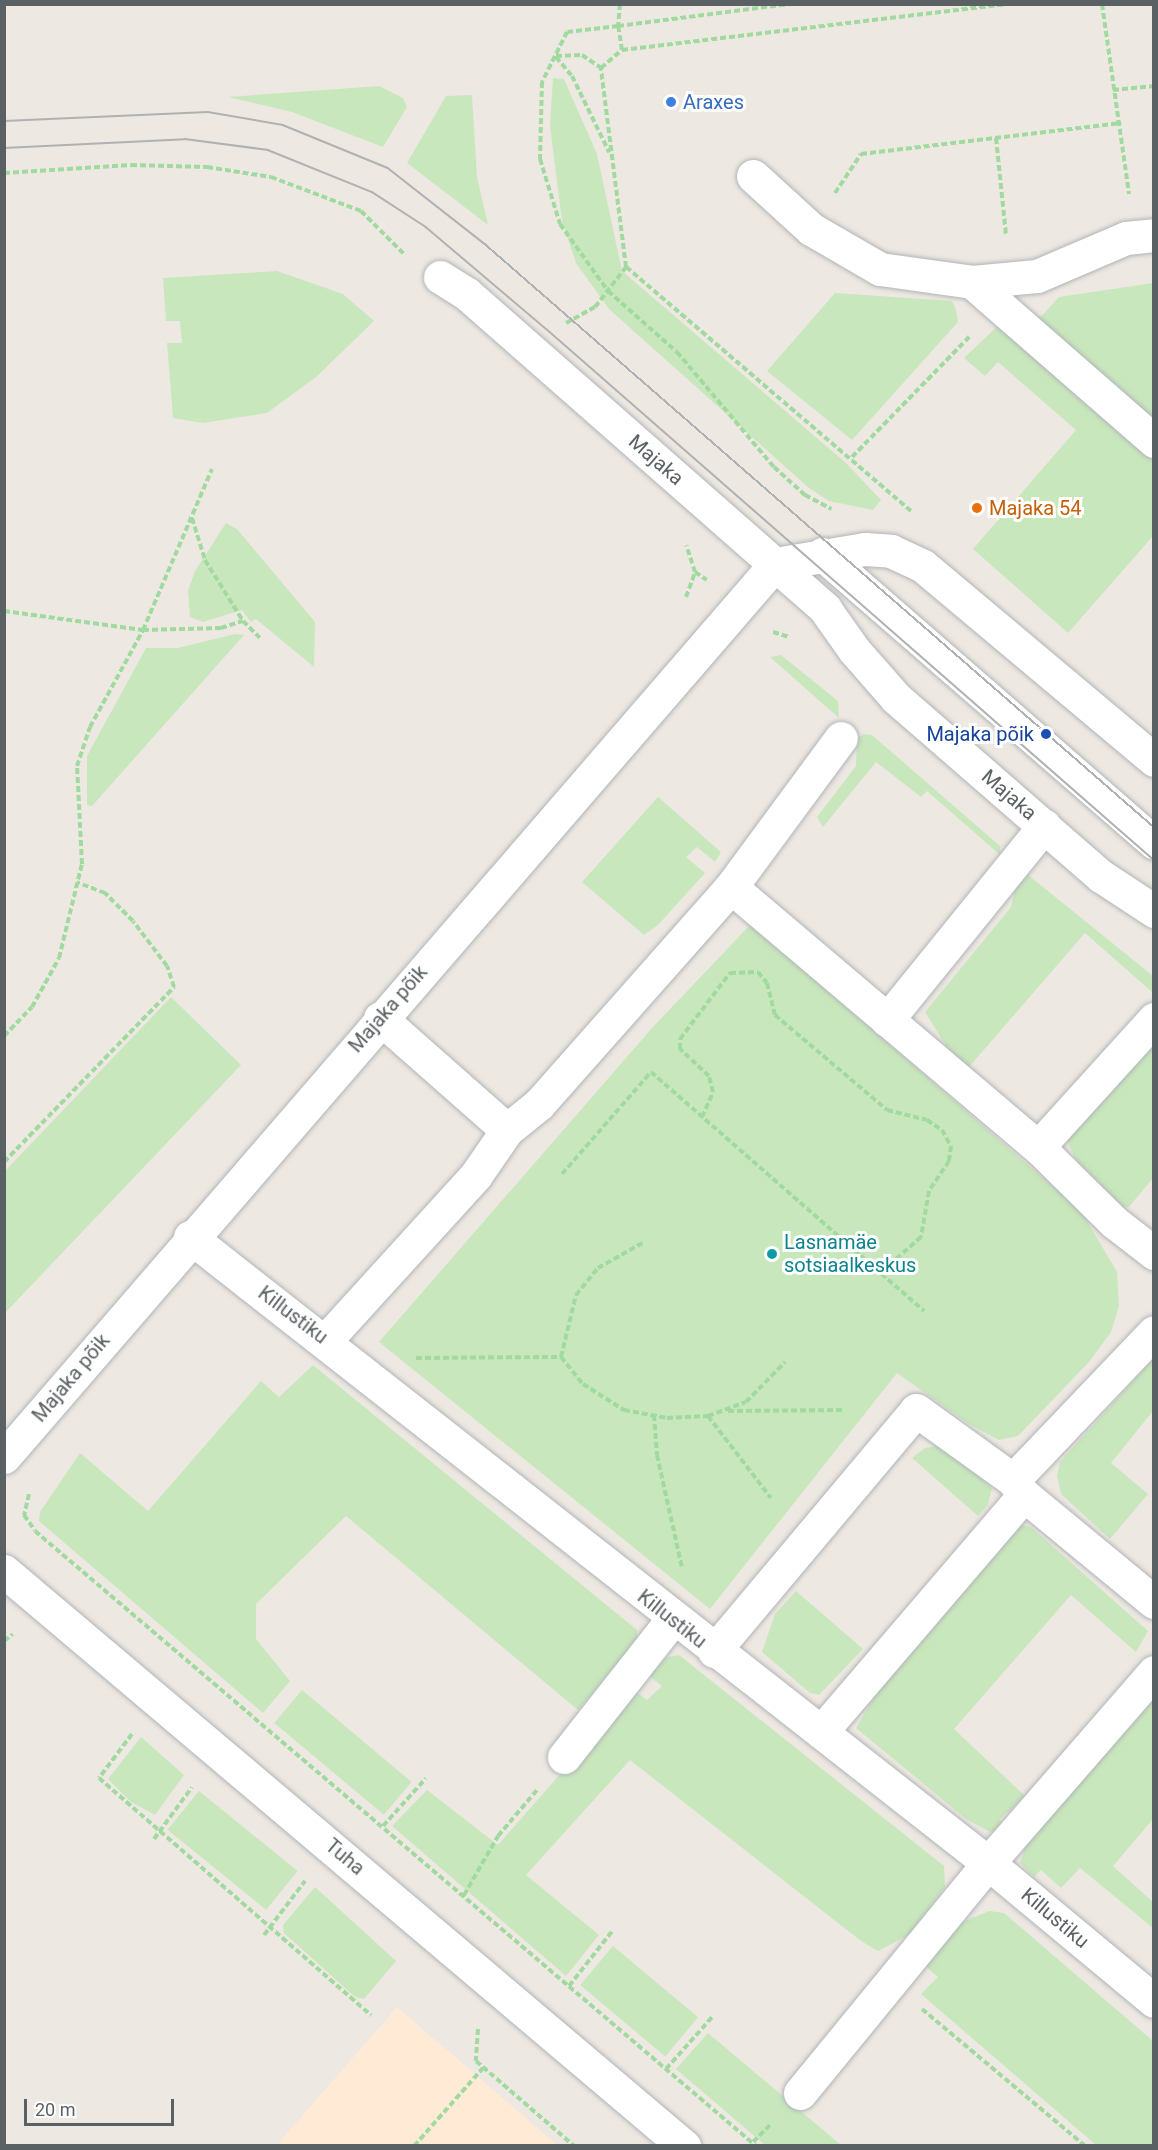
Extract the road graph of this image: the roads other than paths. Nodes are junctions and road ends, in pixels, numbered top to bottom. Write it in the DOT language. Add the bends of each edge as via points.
graph roads {
  1 [pos="753,176"];
  2 [pos="1144,236"];
  3 [pos="440,277"];
  4 [pos="1005,293"];
  5 [pos="1154,441"];
  6 [pos="822,554"];
  7 [pos="775,564"];
  8 [pos="842,738"];
  9 [pos="1154,760"];
  10 [pos="1044,826"];
  11 [pos="1154,843"];
  12 [pos="731,887"];
  13 [pos="1154,911"];
  14 [pos="380,1018"];
  15 [pos="1154,1018"];
  16 [pos="887,1020"];
  17 [pos="507,1131"];
  18 [pos="1038,1147"];
  19 [pos="190,1238"];
  20 [pos="1154,1253"];
  21 [pos="1154,1332"];
  22 [pos="326,1340"];
  23 [pos="4,1457"];
  24 [pos="1019,1488"];
  25 [pos="4,1571"];
  26 [pos="1154,1602"];
  27 [pos="672,1620"];
  28 [pos="714,1651"];
  29 [pos="1154,1672"];
  30 [pos="822,1732"];
  31 [pos="564,1757"];
  32 [pos="988,1863"];
  33 [pos="1154,2001"];
  34 [pos="800,2093"];
  35 [pos="684,2145"];
  1 -- 4 [label="street" via="811,229 880,269 972,282"];
  2 -- 4 [label="street" via="1037,276"];
  3 -- 7 [label="street, Majaka" via="467,294"];
  4 -- 5 [label="street"];
  6 -- 7 [label="street"];
  6 -- 9 [label="street" via="883,550 923,566"];
  6 -- 11 [label="street"];
  7 -- 10 [label="street, Majaka" via="825,609 883,686"];
  7 -- 14 [label="street, Majaka põik"];
  8 -- 12 [label="street"];
  10 -- 13 [label="street, Majaka" via="1129,898"];
  10 -- 16 [label="street"];
  12 -- 16 [label="street"];
  12 -- 17 [label="street" via="539,1104"];
  14 -- 17 [label="street"];
  14 -- 19 [label="street, Majaka põik"];
  15 -- 18 [label="street"];
  16 -- 18 [label="street"];
  17 -- 22 [label="street" via="476,1175"];
  18 -- 20 [label="street" via="1114,1222"];
  19 -- 22 [label="street, Killustiku"];
  19 -- 23 [label="street, Majaka põik"];
  21 -- 24 [label="street"];
  22 -- 27 [label="street, Killustiku"];
  24 -- 26 [label="street"];
  24 -- 28 [label="street" via="916,1410"];
  24 -- 30 [label="street"];
  25 -- 35 [label="street, Tuha"];
  27 -- 28 [label="street, Killustiku"];
  27 -- 31 [label="street"];
  28 -- 30 [label="street, Killustiku"];
  29 -- 32 [label="street"];
  30 -- 32 [label="street, Killustiku"];
  32 -- 33 [label="street, Killustiku"];
  32 -- 34 [label="street"];
}
